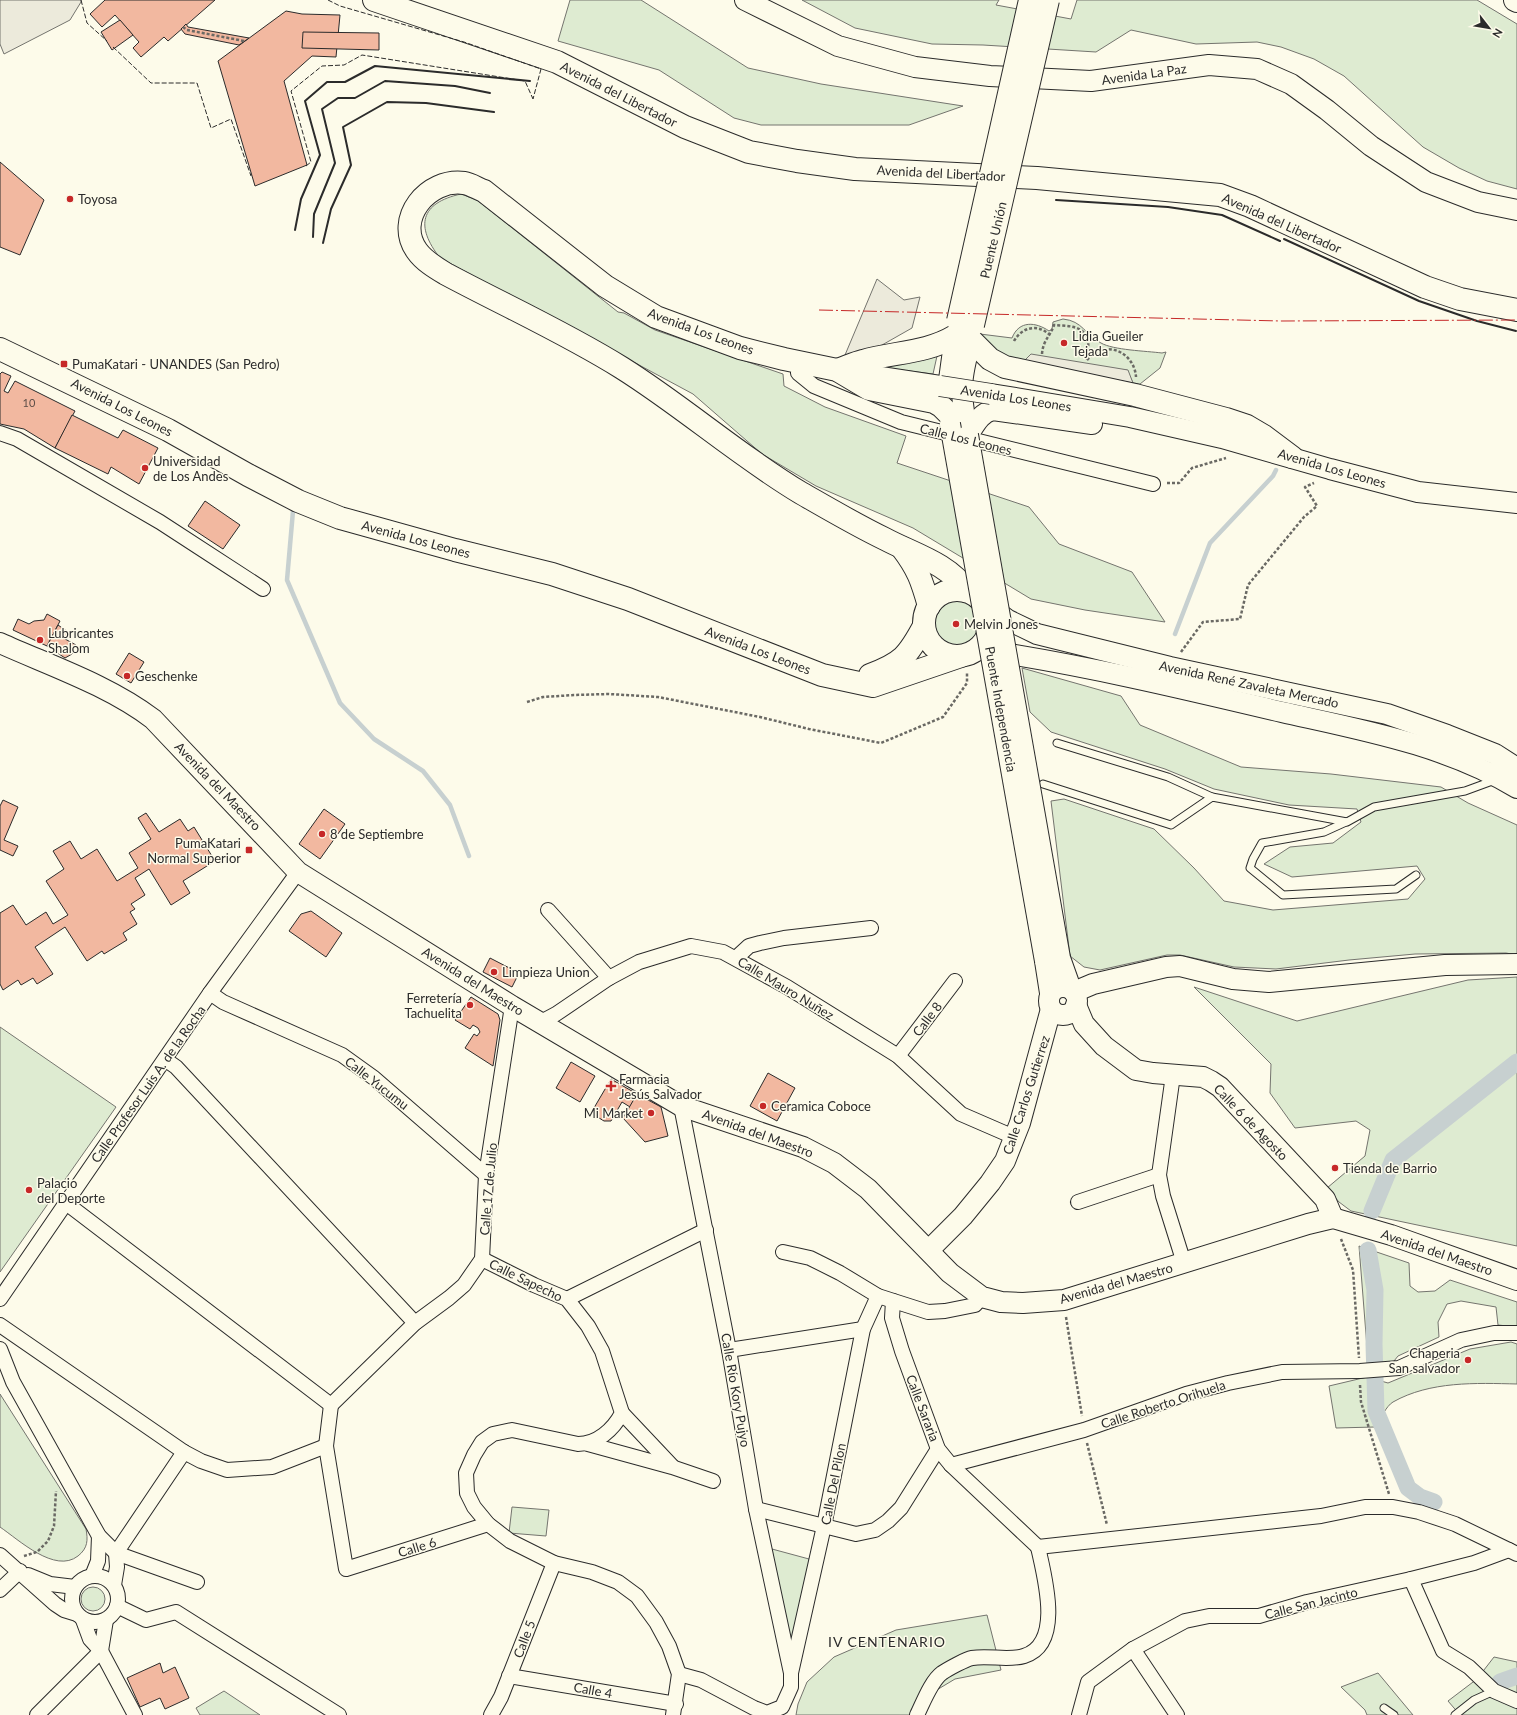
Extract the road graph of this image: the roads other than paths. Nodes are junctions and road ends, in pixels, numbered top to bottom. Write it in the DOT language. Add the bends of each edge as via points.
graph roads {
  1 [pos="374,0"];
  2 [pos="745,0"];
  3 [pos="1030,0"];
  4 [pos="1048,0"];
  5 [pos="1517,210"];
  6 [pos="1517,310"];
  7 [pos="964,330"];
  8 [pos="0,349"];
  9 [pos="800,363"];
  10 [pos="837,370"];
  11 [pos="949,419"];
  12 [pos="0,433"];
  13 [pos="968,435"];
  14 [pos="1222,438"];
  15 [pos="1292,457"];
  16 [pos="1153,484"];
  17 [pos="1517,503"];
  18 [pos="902,548"];
  19 [pos="263,589"];
  20 [pos="974,596"];
  21 [pos="926,616"];
  22 [pos="0,643"];
  23 [pos="969,653"];
  24 [pos="852,681"];
  25 [pos="1057,743"];
  26 [pos="1512,778"];
  27 [pos="1043,784"];
  28 [pos="1212,797"];
  29 [pos="1347,822"];
  30 [pos="298,872"];
  31 [pos="1416,875"];
  32 [pos="548,910"];
  33 [pos="871,928"];
  34 [pos="736,958"];
  35 [pos="1053,959"];
  36 [pos="1517,964"];
  37 [pos="609,978"];
  38 [pos="955,981"];
  39 [pos="210,993"];
  40 [pos="1074,995"];
  41 [pos="1051,1001"];
  42 [pos="512,1006"];
  43 [pos="541,1022"];
  44 [pos="898,1056"];
  45 [pos="166,1060"];
  46 [pos="1173,1075"];
  47 [pos="681,1106"];
  48 [pos="1014,1138"];
  49 [pos="486,1175"];
  50 [pos="1159,1175"];
  51 [pos="1078,1202"];
  52 [pos="66,1203"];
  53 [pos="1333,1218"];
  54 [pos="706,1230"];
  55 [pos="929,1250"];
  56 [pos="783,1252"];
  57 [pos="482,1259"];
  58 [pos="1184,1263"];
  59 [pos="1517,1280"];
  60 [pos="878,1296"];
  61 [pos="982,1297"];
  62 [pos="0,1299"];
  63 [pos="567,1299"];
  64 [pos="893,1301"];
  65 [pos="415,1323"];
  66 [pos="0,1325"];
  67 [pos="864,1329"];
  68 [pos="1517,1333"];
  69 [pos="0,1349"];
  70 [pos="729,1350"];
  71 [pos="332,1405"];
  72 [pos="622,1413"];
  73 [pos="588,1444"];
  74 [pos="326,1446"];
  75 [pos="938,1449"];
  76 [pos="184,1452"];
  77 [pos="951,1465"];
  78 [pos="672,1467"];
  79 [pos="713,1481"];
  80 [pos="756,1509"];
  81 [pos="488,1524"];
  82 [pos="824,1526"];
  83 [pos="99,1536"];
  84 [pos="1038,1547"];
  85 [pos="1513,1552"];
  86 [pos="116,1553"];
  87 [pos="3,1558"];
  88 [pos="554,1563"];
  89 [pos="20,1571"];
  90 [pos="92,1576"];
  91 [pos="1411,1579"];
  92 [pos="197,1582"];
  93 [pos="114,1585"];
  94 [pos="75,1587"];
  95 [pos="0,1590"];
  96 [pos="117,1606"];
  97 [pos="80,1617"];
  98 [pos="106,1620"];
  99 [pos="1133,1649"];
  100 [pos="101,1651"];
  101 [pos="791,1673"];
  102 [pos="679,1674"];
  103 [pos="509,1676"];
  104 [pos="1494,1691"];
  105 [pos="1517,1701"];
  106 [pos="1384,1708"];
  107 [pos="675,1709"];
  108 [pos="37,1715"];
  109 [pos="135,1715"];
  110 [pos="339,1715"];
  111 [pos="491,1715"];
  112 [pos="917,1715"];
  113 [pos="1079,1715"];
  114 [pos="1177,1715"];
  115 [pos="1394,1715"];
  116 [pos="1455,1715"];
  1 -- 6 [label="main road, Avenida del Libertador" via="557,62 685,127 749,152 797,162 855,169 1037,178 1220,195 1250,206 1425,287 1460,299"];
  2 -- 5 [label="main road, Avenida La Paz" via="838,46 915,67 990,76 1091,81 1209,65 1257,69 1291,84 1371,146 1426,182 1478,202"];
  3 -- 7 [label="main road, Puente Unión, bridge"];
  4 -- 7 [label="main road, Puente Unión, bridge"];
  7 -- 10 [label="main road" via="930,348 863,361"];
  7 -- 11 [label="main road, Puente Unión" via="947,398"];
  7 -- 13 [label="main road, Puente Unión" via="962,388"];
  7 -- 15 [label="main road" via="990,359 1005,367 1135,395 1226,419 1247,426"];
  8 -- 24 [label="main road, Avenida Los Leones" via="168,430 298,501 340,518 552,574 628,599 822,675"];
  9 -- 10 [label="main road, Avenida Los Leones"];
  9 -- 16 [label="street, Calle Los Leones" via="798,373 814,386 901,422"];
  9 -- 18 [label="main road, Avenida Los Leones" via="740,348 656,317 605,286 484,191 465,183 450,183 434,188 421,199 413,213 410,227 412,242 427,262 622,368 782,482 842,518"];
  10 -- 11 [label="main road" via="869,389 926,399 941,406"];
  10 -- 14 [label="main road, Avenida Los Leones, bridge" via="1130,416"];
  11 -- 35 [label="main road, Puente Independencia, bridge"];
  12 -- 19 [label="street" via="17,439 160,522"];
  13 -- 14 [label="main road" via="983,415 993,410 1133,431 1205,445"];
  13 -- 35 [label="main road, Puente Independencia, bridge"];
  14 -- 15 [label="main road, Avenida Los Leones"];
  15 -- 17 [label="main road, Avenida Los Leones" via="1418,492"];
  18 -- 20 [label="main road, Avenida Los Leones" via="922,555 955,578"];
  18 -- 21 [label="main road, Avenida Los Leones" via="923,581"];
  20 -- 21 [label="main road" via="956,590 945,592 936,598"];
  20 -- 23 [label="main road" via="987,609 990,626 986,639"];
  20 -- 26 [label="main road, Avenida René Zavaleta Mercado" via="1008,620 1037,634 1170,667 1386,714 1495,754"];
  21 -- 23 [label="main road" via="925,633 939,651 950,656"];
  21 -- 24 [label="main road, Avenida Los Leones" via="916,642 902,659 885,670"];
  22 -- 30 [label="main road, Avenida del Maestro" via="135,705 153,719"];
  23 -- 24 [label="main road, Avenida Los Leones" via="873,686"];
  23 -- 26 [label="main road, Avenida René Zavaleta Mercado" via="1054,661 1253,705 1394,738"];
  25 -- 28 [label="lane" via="1168,777"];
  26 -- 29 [label="lane" via="1465,791 1374,806"];
  27 -- 28 [label="lane" via="1171,824"];
  28 -- 29 [label="lane"];
  29 -- 31 [label="lane" via="1324,832 1262,843 1250,868 1283,895 1396,889"];
  30 -- 39 [label="street, Calle Profesor Luis A. de la Rocha"];
  30 -- 42 [label="main road, Avenida del Maestro"];
  32 -- 37 [label="street"];
  33 -- 34 [label="street" via="760,943 749,946"];
  34 -- 37 [label="street, Calle Mauro Nuñez" via="723,952 691,946 639,962"];
  34 -- 44 [label="street, Calle Mauro Nuñez"];
  35 -- 40 [label="main road, Puente Independencia"];
  35 -- 41 [label="main road, Puente Independencia"];
  36 -- 40 [label="main road" via="1445,965 1268,982 1233,979 1180,966 1093,984"];
  37 -- 43 [label="street, Calle Mauro Nuñez"];
  38 -- 44 [label="street, Calle 8"];
  39 -- 45 [label="street, Calle Profesor Luis A. de la Rocha"];
  39 -- 49 [label="street, Calle Yucumu" via="222,1002 342,1055 374,1078"];
  40 -- 41 [label="main road" via="1062,987 1057,988"];
  40 -- 46 [label="main road, Calle 6 de Agosto" via="1084,1024 1104,1046 1126,1064 1136,1070"];
  41 -- 48 [label="main road, Calle Carlos Gutierrez"];
  42 -- 43 [label="main road, Avenida del Maestro"];
  42 -- 49 [label="street, Calle 17 de Julio"];
  43 -- 47 [label="main road, Avenida del Maestro"];
  44 -- 48 [label="street, Calle Mauro Nuñez" via="961,1114"];
  45 -- 52 [label="street, Calle Profesor Luis A. de la Rocha"];
  45 -- 65 [label="street" via="176,1067"];
  46 -- 50 [label="street"];
  46 -- 53 [label="main road, Calle 6 de Agosto" via="1203,1077 1220,1087 1325,1199"];
  47 -- 54 [label="street, Calle Río Kory Pujyo"];
  47 -- 55 [label="main road, Avenida del Maestro" via="803,1147 834,1163 868,1189"];
  48 -- 55 [label="main road, Calle Carlos Gutierrez" via="1005,1161 990,1183 963,1216"];
  49 -- 57 [label="street, Calle 17 de Julio"];
  50 -- 51 [label="street"];
  50 -- 58 [label="street"];
  52 -- 62 [label="street, Calle Profesor Luis A. de la Rocha"];
  52 -- 71 [label="street"];
  53 -- 58 [label="main road, Avenida del Maestro"];
  53 -- 59 [label="main road, Avenida del Maestro" via="1391,1235"];
  54 -- 63 [label="street"];
  54 -- 70 [label="street, Calle Río Kory Pujyo"];
  55 -- 61 [label="main road, Avenida del Maestro" via="950,1273"];
  56 -- 60 [label="street" via="810,1258"];
  57 -- 63 [label="street, Calle Sapecho"];
  57 -- 65 [label="street" via="464,1285"];
  58 -- 61 [label="main road, Avenida del Maestro" via="1064,1300 1023,1303 1001,1302"];
  60 -- 64 [label="street"];
  60 -- 67 [label="street, Calle Del Pilon"];
  61 -- 64 [label="street" via="975,1305 928,1312"];
  63 -- 72 [label="street, Calle Sapecho" via="588,1326 602,1351"];
  64 -- 75 [label="street, Calle Sararia" via="892,1318 902,1351"];
  65 -- 71 [label="street"];
  66 -- 76 [label="street"];
  67 -- 70 [label="street"];
  67 -- 82 [label="street, Calle Del Pilon"];
  68 -- 77 [label="street, Calle Roberto Orihuela" via="1494,1333 1461,1340 1399,1368 1282,1372 1228,1383 1186,1394 1084,1430"];
  69 -- 83 [label="street" via="13,1382"];
  70 -- 80 [label="street, Calle Río Kory Pujyo"];
  71 -- 74 [label="street"];
  72 -- 73 [label="street" via="618,1422 606,1433"];
  72 -- 78 [label="street"];
  73 -- 78 [label="street"];
  73 -- 81 [label="street" via="512,1430 493,1434 482,1442 466,1473 467,1493 474,1507"];
  74 -- 76 [label="street" via="272,1467 227,1470"];
  74 -- 81 [label="street, Calle 6" via="346,1569"];
  75 -- 77 [label="street, Calle Sararia"];
  75 -- 82 [label="street" via="901,1508 875,1530 856,1534"];
  76 -- 86 [label="street"];
  77 -- 84 [label="street, Calle Sararia"];
  78 -- 79 [label="street"];
  80 -- 82 [label="street"];
  80 -- 101 [label="street, Calle Río Kory Pujyo"];
  81 -- 88 [label="street" via="510,1541"];
  82 -- 101 [label="street, Calle Del Pilon"];
  83 -- 86 [label="street"];
  83 -- 90 [label="street" via="98,1562"];
  84 -- 85 [label="street" via="1322,1516 1365,1507 1393,1507 1419,1512 1455,1524"];
  84 -- 112 [label="street" via="1049,1617 1043,1641 1025,1656 972,1658 941,1674"];
  85 -- 91 [label="street, Calle San Jacinto"];
  86 -- 92 [label="street"];
  86 -- 93 [label="street"];
  87 -- 89 [label="street"];
  88 -- 102 [label="street" via="592,1572 618,1582 637,1596 669,1646"];
  88 -- 103 [label="street, Calle 5"];
  89 -- 94 [label="street" via="50,1584"];
  89 -- 95 [label="street"];
  89 -- 97 [label="street" via="54,1604"];
  90 -- 93 [label="street" via="100,1576"];
  90 -- 94 [label="street" via="85,1578"];
  91 -- 99 [label="street, Calle San Jacinto" via="1307,1602 1259,1616 1209,1616 1185,1621"];
  91 -- 104 [label="street" via="1443,1651 1469,1667"];
  93 -- 96 [label="street" via="118,1595"];
  94 -- 97 [label="street" via="72,1606"];
  96 -- 98 [label="street"];
  96 -- 110 [label="street" via="146,1620 176,1612"];
  97 -- 98 [label="street" via="94,1622"];
  97 -- 100 [label="street" via="90,1639"];
  98 -- 100 [label="street"];
  99 -- 113 [label="street, Calle San Jacinto" via="1088,1682"];
  99 -- 114 [label="street"];
  100 -- 108 [label="street"];
  100 -- 109 [label="street"];
  101 -- 102 [label="street" via="791,1687 782,1706 767,1713 701,1680"];
  102 -- 107 [label="street"];
  103 -- 107 [label="street, Calle 4"];
  103 -- 111 [label="street, Calle 5"];
  104 -- 105 [label="street"];
  104 -- 116 [label="lane" via="1474,1700"];
  106 -- 115 [label="lane"];
}
